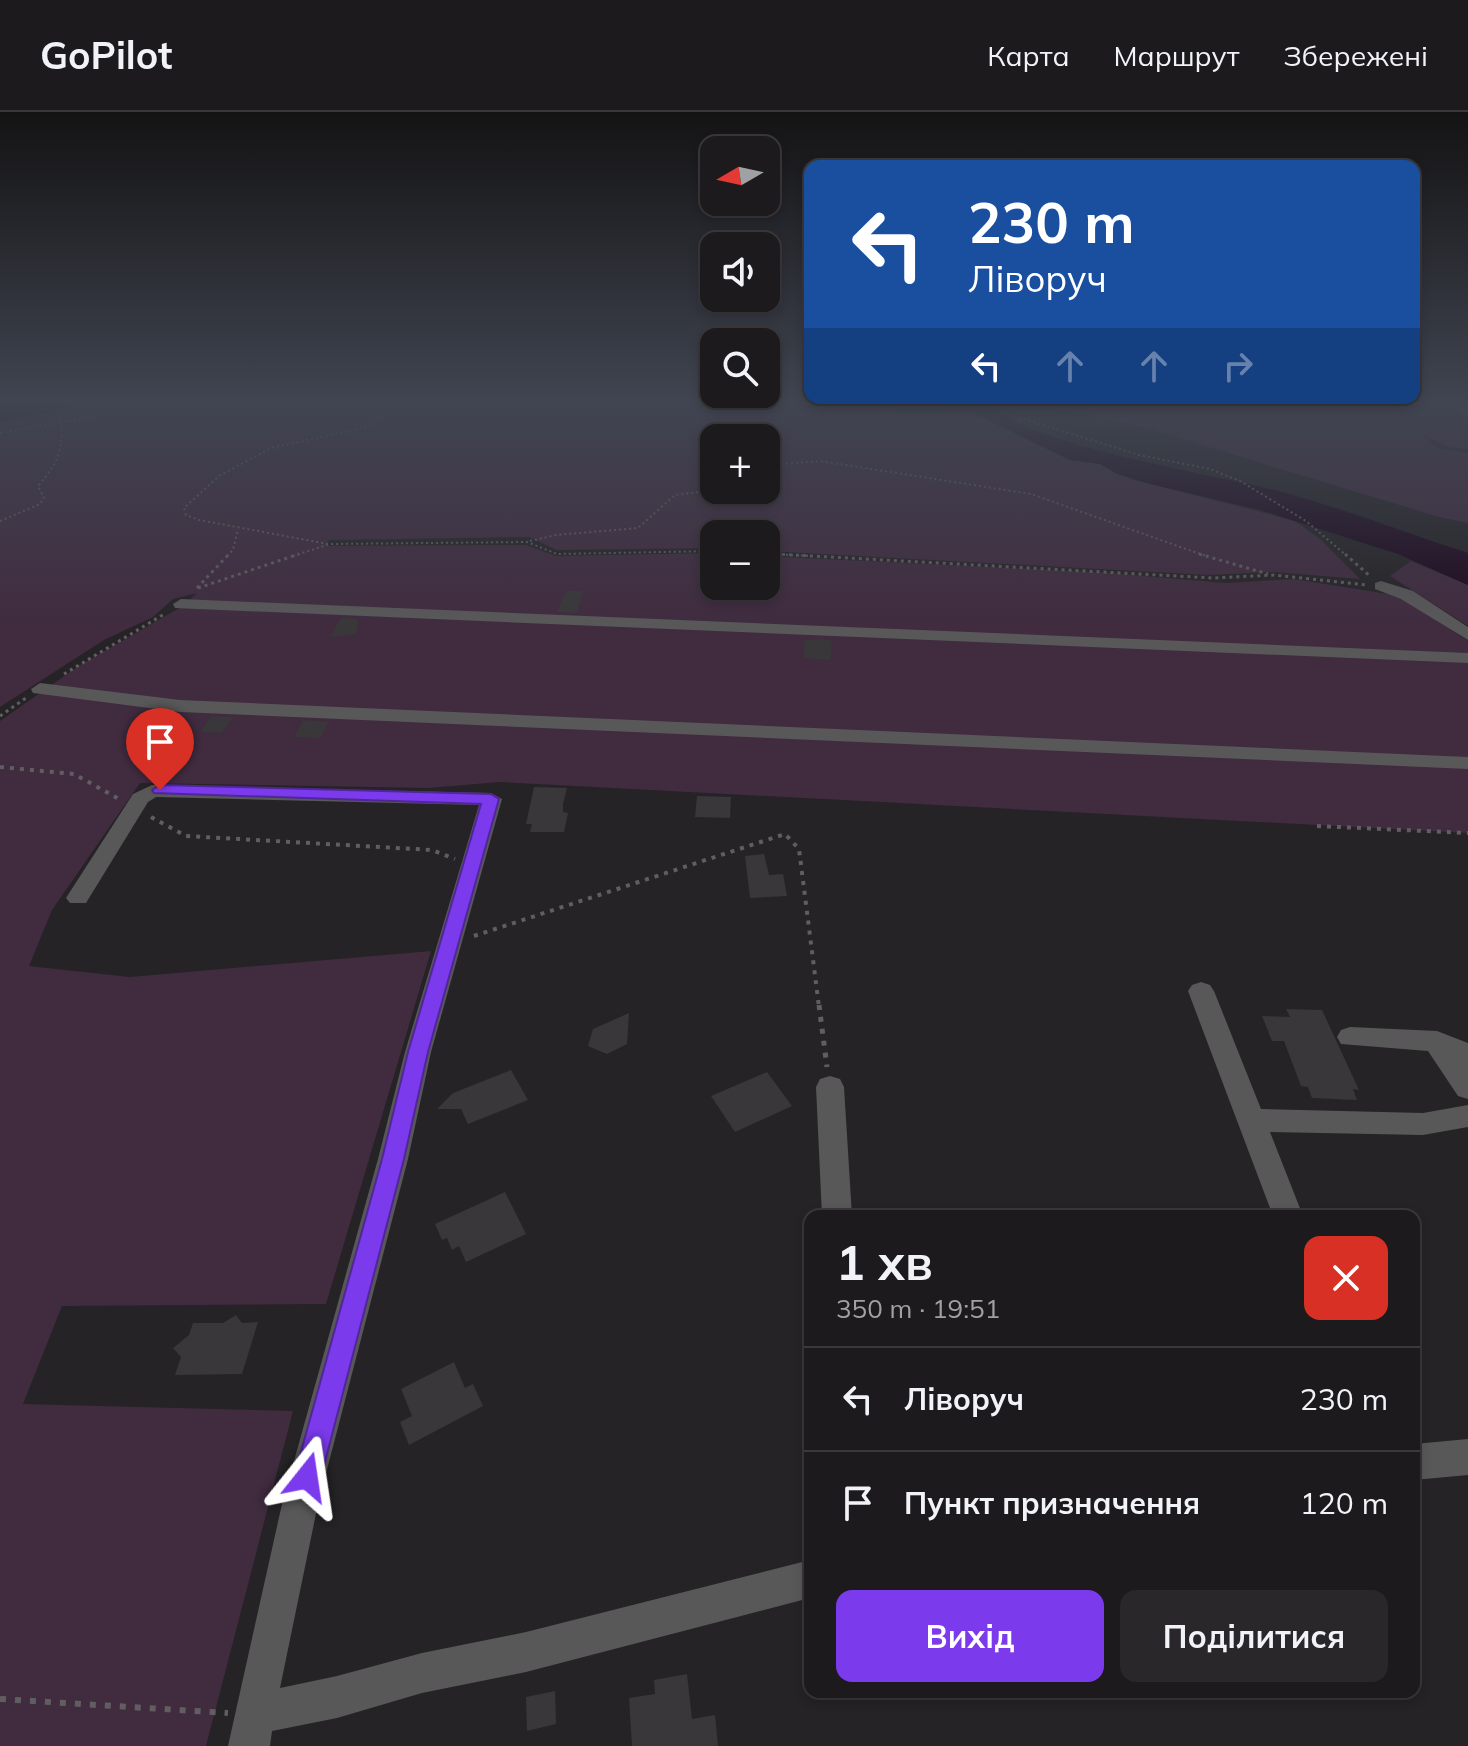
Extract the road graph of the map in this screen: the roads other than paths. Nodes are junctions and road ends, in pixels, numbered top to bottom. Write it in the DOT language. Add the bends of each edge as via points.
graph roads {
  1 [pos="1381,586"];
  2 [pos="181,604"];
  3 [pos="1468,635"];
  4 [pos="1468,658"];
  5 [pos="40,689"];
  6 [pos="1468,763"];
  7 [pos="78,898"];
  8 [pos="1201,991"];
  9 [pos="1433,1035"];
  10 [pos="1350,1037"];
  11 [pos="1468,1054"];
  12 [pos="830,1087"];
  13 [pos="1468,1088"];
  14 [pos="1468,1116"];
  15 [pos="1251,1120"];
  16 [pos="837,1210"];
  17 [pos="1286,1210"];
  18 [pos="1468,1457"];
  19 [pos="1420,1461"];
  20 [pos="804,1581"];
  21 [pos="252,1730"];
  1 -- 3 [label="street" via="1407,595"];
  2 -- 4 [label="street"];
  5 -- 6 [label="street" via="180,706"];
  7 -- 21 [label="street" via="134,807 145,794 160,790 491,799 418,1052 300,1504"];
  8 -- 15 [label="street"];
  9 -- 10 [label="street"];
  9 -- 11 [label="street"];
  9 -- 13 [label="street"];
  12 -- 16 [label="street"];
  14 -- 15 [label="street" via="1423,1124"];
  15 -- 17 [label="street"];
  18 -- 19 [label="street"];
  20 -- 21 [label="street" via="526,1652 422,1673 337,1697"];
}
